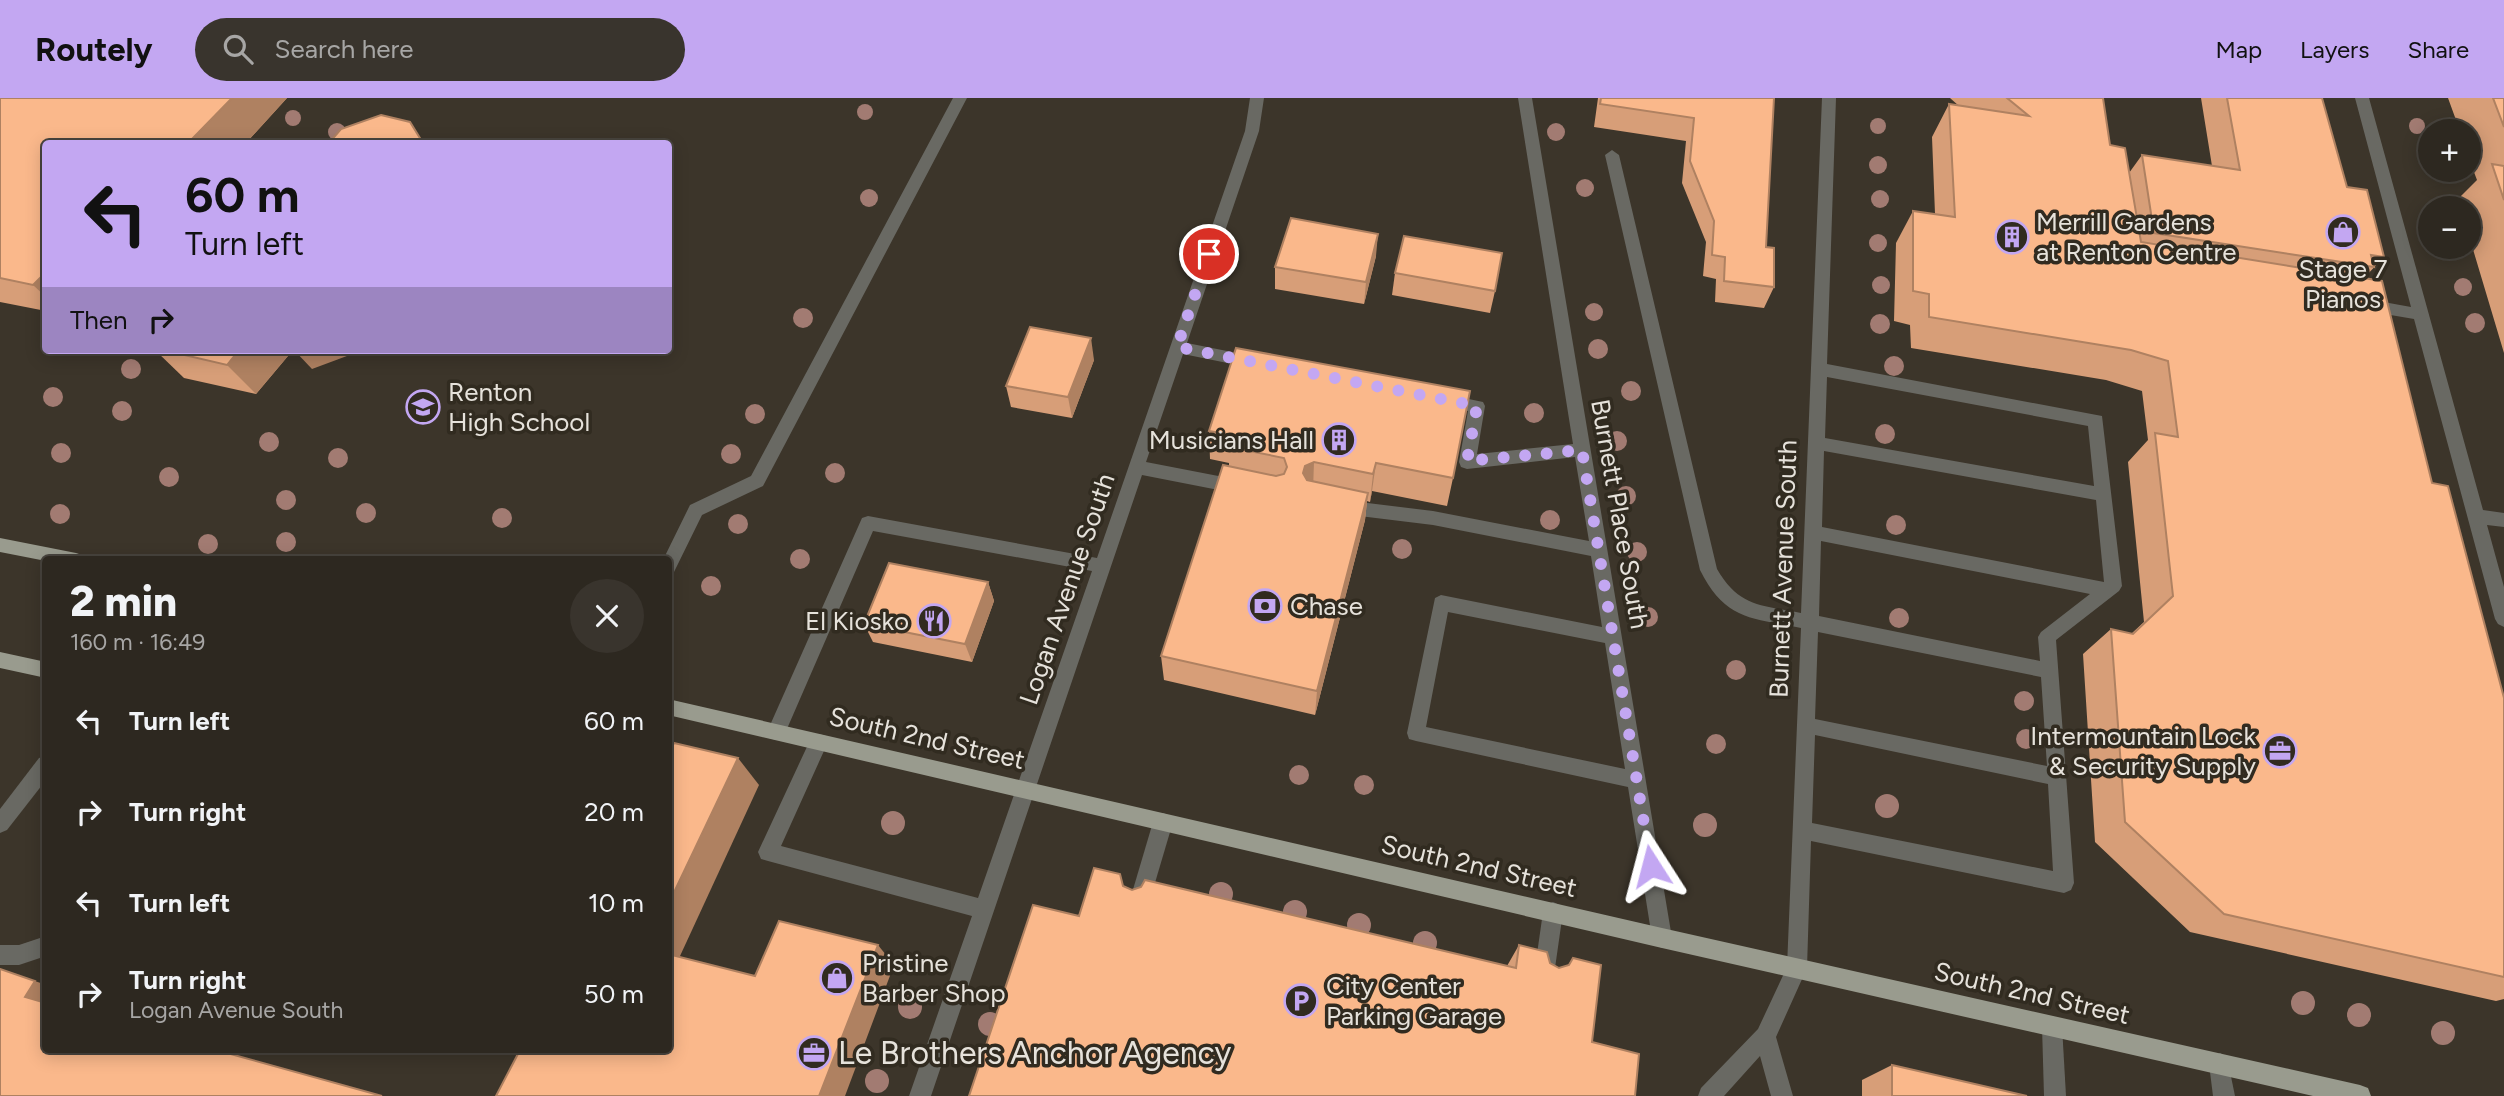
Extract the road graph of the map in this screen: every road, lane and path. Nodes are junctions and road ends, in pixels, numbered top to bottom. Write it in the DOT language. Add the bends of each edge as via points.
graph roads {
  1 [pos="960,98"];
  2 [pos="1257,98"];
  3 [pos="1525,98"];
  4 [pos="1829,98"];
  5 [pos="2362,98"];
  6 [pos="1612,155"];
  7 [pos="2348,302"];
  8 [pos="2421,314"];
  9 [pos="1177,347"];
  10 [pos="1271,365"];
  11 [pos="1819,369"];
  12 [pos="1436,398"];
  13 [pos="1816,443"];
  14 [pos="1582,450"];
  15 [pos="1136,467"];
  16 [pos="1252,489"];
  17 [pos="2104,495"];
  18 [pos="1325,503"];
  19 [pos="2476,516"];
  20 [pos="2504,520"];
  21 [pos="1813,532"];
  22 [pos="0,545"];
  23 [pos="1598,550"];
  24 [pos="56,556"];
  25 [pos="672,559"];
  26 [pos="1102,566"];
  27 [pos="2108,590"];
  28 [pos="2504,619"];
  29 [pos="1810,622"];
  30 [pos="1614,637"];
  31 [pos="0,660"];
  32 [pos="42,669"];
  33 [pos="2049,671"];
  34 [pos="672,708"];
  35 [pos="1806,725"];
  36 [pos="776,732"];
  37 [pos="819,742"];
  38 [pos="42,769"];
  39 [pos="2057,777"];
  40 [pos="1637,780"];
  41 [pos="1024,790"];
  42 [pos="1163,822"];
  43 [pos="0,824"];
  44 [pos="1802,830"];
  45 [pos="1139,905"];
  46 [pos="983,909"];
  47 [pos="1553,912"];
  48 [pos="1662,938"];
  49 [pos="42,947"];
  50 [pos="0,955"];
  51 [pos="1797,968"];
  52 [pos="1544,979"];
  53 [pos="2052,1026"];
  54 [pos="1765,1035"];
  55 [pos="2220,1064"];
  56 [pos="920,1096"];
  57 [pos="1709,1096"];
  58 [pos="1782,1096"];
  59 [pos="2055,1096"];
  60 [pos="2224,1096"];
  61 [pos="2360,1096"];
  1 -- 25 [label="street" via="757,481 696,510"];
  2 -- 9 [label="street, Logan Avenue South" via="1252,131"];
  3 -- 14 [label="street, Burnett Place South"];
  4 -- 11 [label="street, Burnett Avenue South"];
  5 -- 8 [label="street"];
  6 -- 29 [label="street" via="1709,570 1722,593 1745,609"];
  7 -- 8 [label="street"];
  8 -- 19 [label="street"];
  9 -- 10 [label="street"];
  9 -- 15 [label="street, Logan Avenue South"];
  11 -- 13 [label="street, Burnett Avenue South"];
  11 -- 17 [label="street" via="2096,422"];
  12 -- 14 [label="street" via="1477,406 1467,461"];
  13 -- 17 [label="street"];
  13 -- 21 [label="street, Burnett Avenue South"];
  14 -- 23 [label="street, Burnett Place South"];
  15 -- 16 [label="street"];
  15 -- 26 [label="street, Logan Avenue South"];
  17 -- 27 [label="street" via="2113,586"];
  18 -- 23 [label="street" via="1433,518"];
  19 -- 20 [label="street"];
  19 -- 28 [label="street"];
  21 -- 27 [label="street"];
  21 -- 29 [label="street, Burnett Avenue South"];
  22 -- 24 [label="main road"];
  23 -- 30 [label="street, Burnett Place South"];
  26 -- 36 [label="street" via="868,523"];
  26 -- 41 [label="street, Logan Avenue South"];
  27 -- 33 [label="street" via="2046,637"];
  29 -- 33 [label="street"];
  29 -- 35 [label="street, Burnett Avenue South"];
  30 -- 40 [label="street, Burnett Place South"];
  30 -- 40 [label="street" via="1441,603 1416,733"];
  31 -- 32 [label="main road"];
  33 -- 39 [label="street"];
  34 -- 36 [label="main road, South 2nd Street"];
  35 -- 39 [label="street"];
  35 -- 44 [label="street, Burnett Avenue South"];
  36 -- 37 [label="main road, South 2nd Street"];
  37 -- 41 [label="main road, South 2nd Street"];
  37 -- 46 [label="street" via="768,852"];
  38 -- 43 [label="street"];
  39 -- 44 [label="street" via="2064,883"];
  40 -- 48 [label="street, Burnett Place South"];
  41 -- 42 [label="main road, South 2nd Street"];
  41 -- 46 [label="street, Logan Avenue South"];
  42 -- 45 [label="street"];
  42 -- 47 [label="main road, South 2nd Street"];
  44 -- 51 [label="street, Burnett Avenue South"];
  46 -- 56 [label="street, Logan Avenue South"];
  47 -- 48 [label="main road, South 2nd Street"];
  47 -- 52 [label="street"];
  48 -- 51 [label="main road, South 2nd Street"];
  49 -- 50 [label="street"];
  51 -- 53 [label="main road, South 2nd Street"];
  51 -- 54 [label="street, Burnett Avenue South"];
  53 -- 55 [label="main road, South 2nd Street"];
  53 -- 59 [label="street"];
  54 -- 57 [label="street, Burnett Avenue South"];
  54 -- 58 [label="street"];
  55 -- 60 [label="street"];
  55 -- 61 [label="main road, South 2nd Street"];
}
